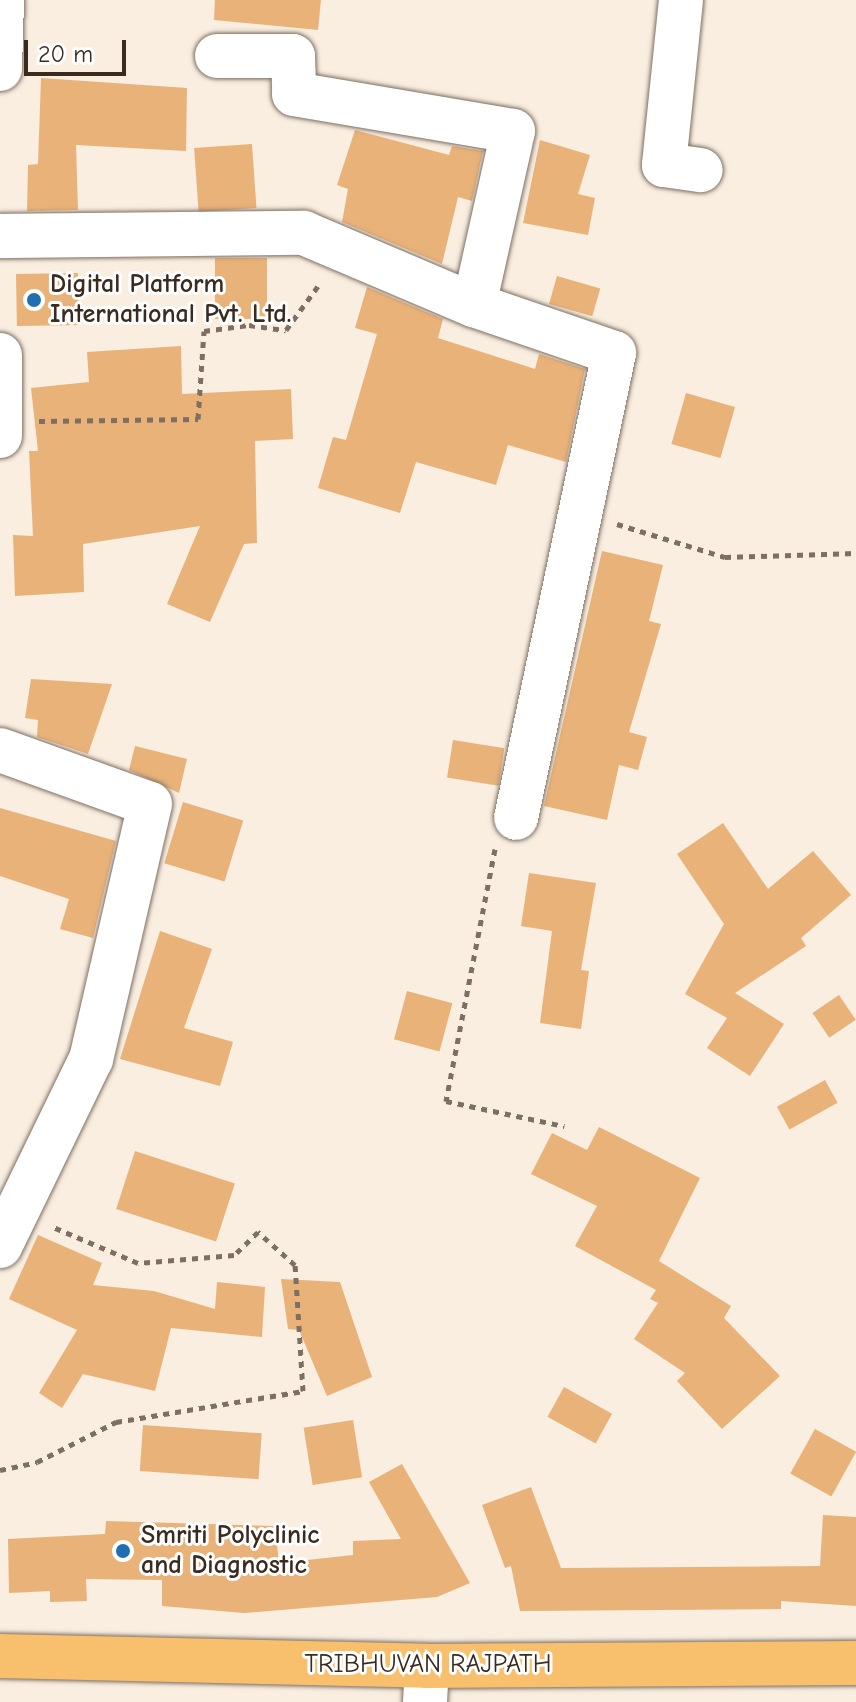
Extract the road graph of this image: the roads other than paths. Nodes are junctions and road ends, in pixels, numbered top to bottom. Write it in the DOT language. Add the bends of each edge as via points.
graph roads {
  1 [pos="2,0"];
  2 [pos="681,0"];
  3 [pos="217,56"];
  4 [pos="0,69"];
  5 [pos="701,170"];
  6 [pos="0,236"];
  7 [pos="474,305"];
  8 [pos="0,355"];
  9 [pos="1,430"];
  10 [pos="0,750"];
  11 [pos="516,818"];
  12 [pos="9,1229"];
  13 [pos="0,1656"];
  14 [pos="856,1663"];
  15 [pos="426,1684"];
  1 -- 4 [label="street"];
  2 -- 5 [label="street" via="664,165"];
  3 -- 7 [label="street" via="293,56 294,94 513,131"];
  6 -- 7 [label="street" via="304,233"];
  7 -- 11 [label="street" via="614,353"];
  8 -- 9 [label="street"];
  10 -- 12 [label="street" via="150,804 91,1059 42,1148"];
  13 -- 15 [label="highway, TRIBHUVAN RAJPATH"];
  14 -- 15 [label="highway, TRIBHUVAN RAJPATH"];
}
